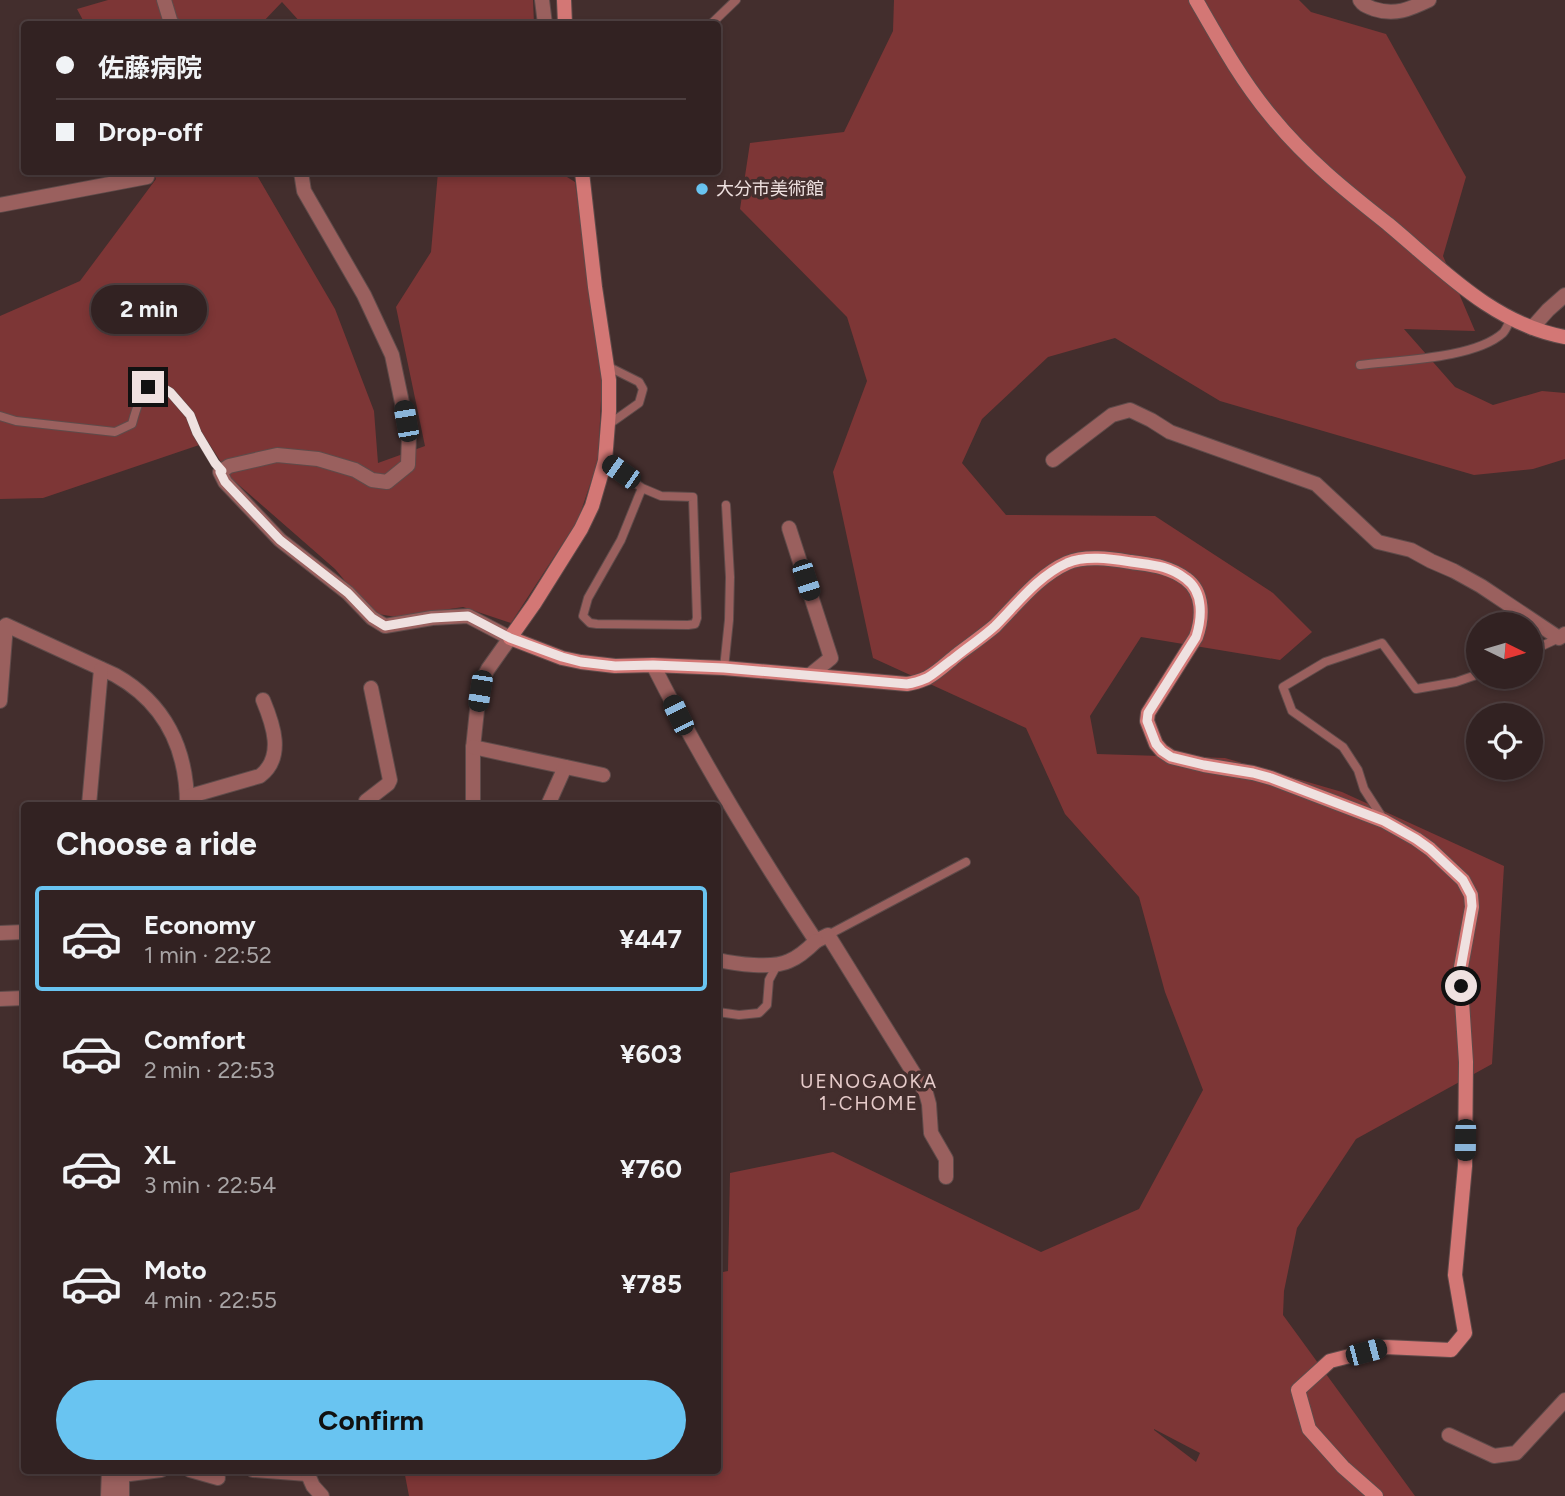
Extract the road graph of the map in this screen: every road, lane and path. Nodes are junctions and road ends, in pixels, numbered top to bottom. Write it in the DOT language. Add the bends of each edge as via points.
graph roads {
  1 [pos="164,0"];
  2 [pos="542,0"];
  3 [pos="564,0"];
  4 [pos="736,0"];
  5 [pos="1196,0"];
  6 [pos="1360,0"];
  7 [pos="1429,0"];
  8 [pos="170,21"];
  9 [pos="545,21"];
  10 [pos="565,21"];
  11 [pos="714,21"];
  12 [pos="301,175"];
  13 [pos="582,175"];
  14 [pos="147,177"];
  15 [pos="0,205"];
  16 [pos="1565,295"];
  17 [pos="1511,319"];
  18 [pos="1532,328"];
  19 [pos="1565,337"];
  20 [pos="1360,365"];
  21 [pos="607,366"];
  22 [pos="0,416"];
  23 [pos="608,425"];
  24 [pos="1053,460"];
  25 [pos="605,461"];
  26 [pos="222,471"];
  27 [pos="642,488"];
  28 [pos="726,505"];
  29 [pos="789,528"];
  30 [pos="1562,636"];
  31 [pos="510,638"];
  32 [pos="1544,645"];
  33 [pos="653,665"];
  34 [pos="724,668"];
  35 [pos="101,669"];
  36 [pos="810,675"];
  37 [pos="1466,679"];
  38 [pos="371,688"];
  39 [pos="263,700"];
  40 [pos="0,701"];
  41 [pos="473,747"];
  42 [pos="565,767"];
  43 [pos="603,775"];
  44 [pos="187,801"];
  45 [pos="89,802"];
  46 [pos="366,802"];
  47 [pos="473,802"];
  48 [pos="549,802"];
  49 [pos="1384,821"];
  50 [pos="967,862"];
  51 [pos="21,932"];
  52 [pos="0,933"];
  53 [pos="822,938"];
  54 [pos="721,961"];
  55 [pos="777,965"];
  56 [pos="21,998"];
  57 [pos="0,999"];
  58 [pos="721,1012"];
  59 [pos="946,1177"];
  60 [pos="1565,1400"];
  61 [pos="1449,1435"];
  62 [pos="117,1474"];
  63 [pos="118,1474"];
  64 [pos="204,1474"];
  65 [pos="308,1474"];
  66 [pos="218,1478"];
  67 [pos="108,1496"];
  68 [pos="122,1496"];
  69 [pos="322,1496"];
  70 [pos="1376,1496"];
  1 -- 8 [label="street"];
  2 -- 9 [label="street"];
  3 -- 10 [label="street"];
  4 -- 11 [label="lane"];
  5 -- 17 [label="street" via="1255,96 1305,154 1462,287"];
  6 -- 7 [label="street" via="1386,13"];
  12 -- 26 [label="street" via="304,191 364,295 391,355 409,436 408,465 387,482 318,459 277,455"];
  13 -- 21 [label="street"];
  14 -- 15 [label="street"];
  16 -- 18 [label="street"];
  17 -- 18 [label="street"];
  17 -- 20 [label="lane" via="1504,332 1457,354"];
  18 -- 19 [label="street"];
  21 -- 23 [label="street"];
  21 -- 23 [label="lane" via="639,382 643,389 639,403"];
  22 -- 26 [label="lane" via="115,432 132,424 148,387 155,383 190,415"];
  23 -- 25 [label="street"];
  24 -- 30 [label="street" via="1112,415 1130,410 1170,432 1316,484 1378,542 1411,550 1454,571"];
  25 -- 27 [label="lane"];
  25 -- 31 [label="street" via="581,529"];
  26 -- 31 [label="street" via="225,482 280,540 385,626 468,616"];
  27 -- 27 [label="lane" via="583,616 597,624 695,624 693,498 661,496"];
  28 -- 34 [label="lane" via="730,577"];
  29 -- 36 [label="street" via="831,658"];
  30 -- 32 [label="lane"];
  31 -- 33 [label="street" via="581,662"];
  31 -- 41 [label="street" via="482,680"];
  33 -- 34 [label="street"];
  33 -- 53 [label="street" via="778,884"];
  34 -- 36 [label="street"];
  35 -- 40 [label="street" via="6,625"];
  35 -- 44 [label="street" via="127,682 161,713 178,749"];
  35 -- 45 [label="street"];
  36 -- 49 [label="street" via="907,684 919,681 930,677 993,627 1051,572 1068,563 1115,560 1166,567 1190,582 1201,608 1196,637 1148,713 1147,721 1162,751 1204,765 1253,773"];
  37 -- 49 [label="lane" via="1416,689 1382,643 1325,662 1283,687 1292,711 1343,747"];
  38 -- 46 [label="street" via="390,780"];
  39 -- 44 [label="street" via="275,735 267,770"];
  41 -- 42 [label="street"];
  41 -- 47 [label="street"];
  42 -- 43 [label="street"];
  42 -- 48 [label="street"];
  49 -- 70 [label="street" via="1430,849 1463,880 1472,906 1461,967 1465,1166 1455,1275 1465,1333 1451,1350 1385,1347 1330,1361 1298,1390 1309,1429"];
  50 -- 53 [label="lane"];
  51 -- 52 [label="street"];
  53 -- 55 [label="street"];
  53 -- 59 [label="street" via="926,1093 931,1133 946,1159"];
  54 -- 55 [label="street"];
  55 -- 58 [label="lane" via="769,980 766,1005 759,1013"];
  56 -- 57 [label="street"];
  60 -- 61 [label="street" via="1516,1453 1494,1456"];
  62 -- 67 [label="street"];
  63 -- 68 [label="street"];
  64 -- 66 [label="street"];
  65 -- 69 [label="street"];
}
